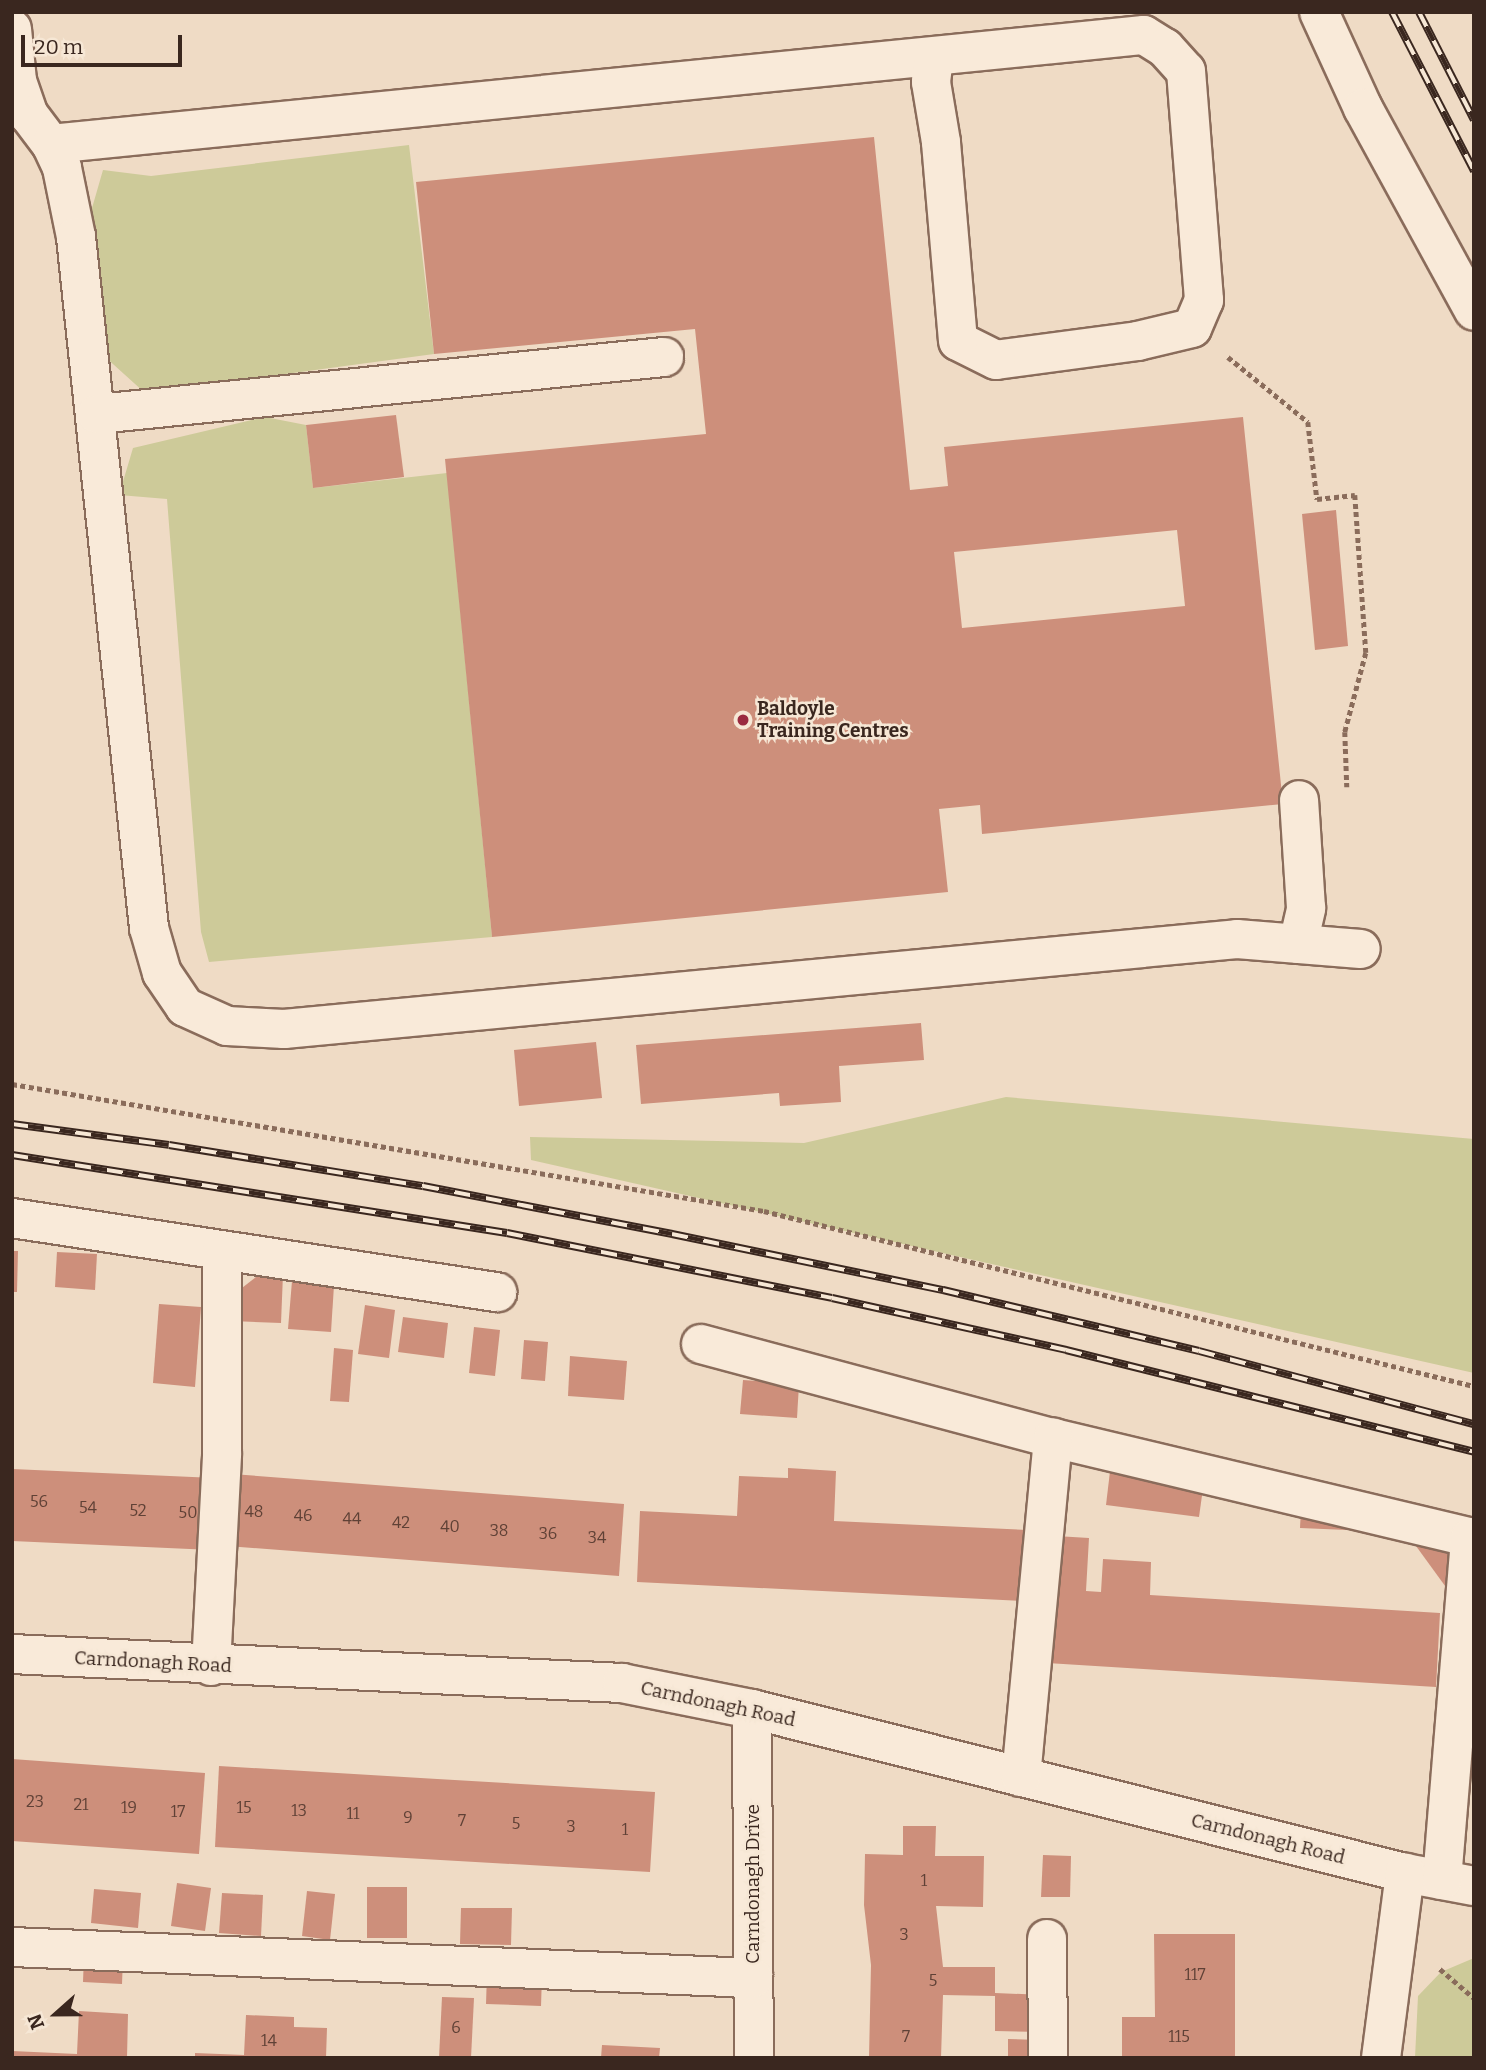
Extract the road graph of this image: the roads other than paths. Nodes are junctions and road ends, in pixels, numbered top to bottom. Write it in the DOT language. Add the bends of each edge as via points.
graph roads {
  1 [pos="1319,12"];
  2 [pos="12,29"];
  3 [pos="934,57"];
  4 [pos="51,144"];
  5 [pos="1474,311"];
  6 [pos="664,357"];
  7 [pos="97,414"];
  8 [pos="1299,800"];
  9 [pos="1298,944"];
  10 [pos="1361,949"];
  11 [pos="12,1218"];
  12 [pos="222,1251"];
  13 [pos="498,1292"];
  14 [pos="701,1344"];
  15 [pos="1054,1438"];
  16 [pos="1472,1538"];
  17 [pos="12,1654"];
  18 [pos="211,1666"];
  19 [pos="752,1709"];
  20 [pos="1021,1777"];
  21 [pos="1405,1873"];
  22 [pos="1458,1883"];
  23 [pos="1047,1939"];
  24 [pos="12,1947"];
  25 [pos="753,1978"];
  26 [pos="754,2058"];
  27 [pos="1048,2058"];
  28 [pos="1381,2058"];
  1 -- 5 [label="street" via="1363,108"];
  2 -- 4 [label="street" via="17,81 29,115"];
  3 -- 3 [label="street" via="1144,35 1172,56 1186,71 1205,300 1192,328 1138,341 996,360 957,341 941,142 931,82"];
  3 -- 4 [label="street"];
  4 -- 7 [label="street" via="62,168 76,237"];
  6 -- 7 [label="street"];
  7 -- 9 [label="street" via="149,928 162,973 185,1007 227,1026 284,1029 1237,939"];
  8 -- 9 [label="street" via="1306,908"];
  9 -- 10 [label="street"];
  11 -- 12 [label="street"];
  12 -- 13 [label="street"];
  12 -- 18 [label="street" via="222,1453"];
  14 -- 15 [label="street"];
  15 -- 16 [label="street"];
  15 -- 20 [label="street"];
  16 -- 22 [label="street"];
  17 -- 18 [label="street, Carndonagh Road"];
  18 -- 19 [label="street, Carndonagh Road" via="622,1684"];
  19 -- 20 [label="street, Carndonagh Road"];
  19 -- 25 [label="street, Carndonagh Drive"];
  20 -- 21 [label="street, Carndonagh Road"];
  21 -- 22 [label="street, Carndonagh Road"];
  21 -- 28 [label="street"];
  23 -- 27 [label="street"];
  24 -- 25 [label="street"];
  25 -- 26 [label="street, Carndonagh Drive"];
}
